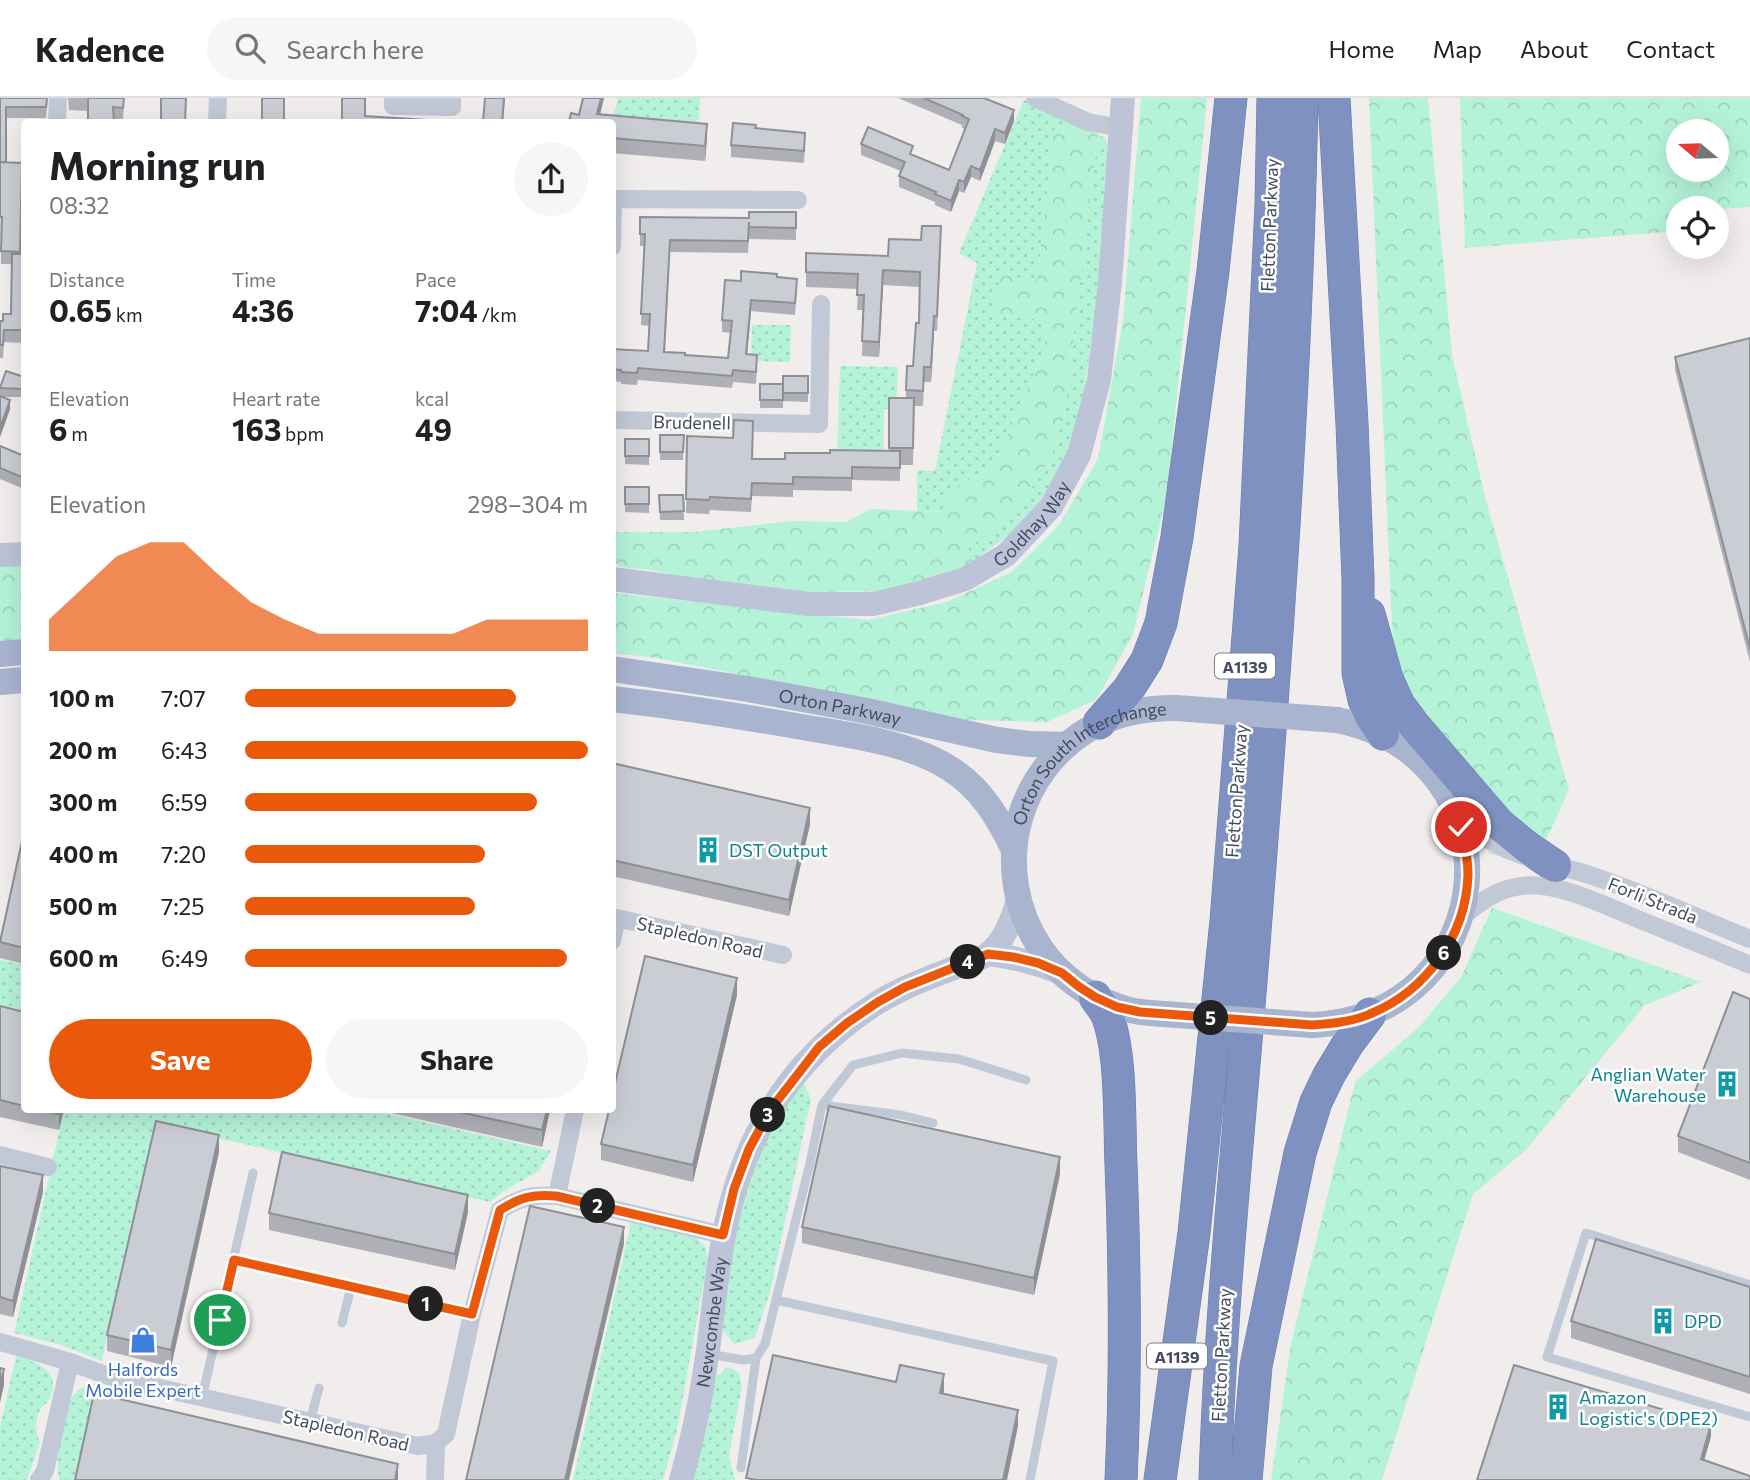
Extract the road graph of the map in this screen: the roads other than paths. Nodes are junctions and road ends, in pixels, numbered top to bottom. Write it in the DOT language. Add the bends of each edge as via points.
graph roads {
  1 [pos="58,98"];
  2 [pos="218,98"];
  3 [pos="393,98"];
  4 [pos="452,98"];
  5 [pos="1035,98"];
  6 [pos="1123,98"];
  7 [pos="1231,98"];
  8 [pos="1273,98"];
  9 [pos="1302,98"];
  10 [pos="1334,98"];
  11 [pos="57,119"];
  12 [pos="217,119"];
  13 [pos="1121,128"];
  14 [pos="616,199"];
  15 [pos="798,200"];
  16 [pos="821,303"];
  17 [pos="616,420"];
  18 [pos="21,554"];
  19 [pos="0,555"];
  20 [pos="1359,579"];
  21 [pos="616,580"];
  22 [pos="21,652"];
  23 [pos="0,654"];
  24 [pos="616,670"];
  25 [pos="21,680"];
  26 [pos="0,682"];
  27 [pos="616,700"];
  28 [pos="1100,723"];
  29 [pos="1383,734"];
  30 [pos="1067,745"];
  31 [pos="1452,804"];
  32 [pos="1014,850"];
  33 [pos="1557,877"];
  34 [pos="1018,899"];
  35 [pos="616,918"];
  36 [pos="1460,919"];
  37 [pos="1750,939"];
  38 [pos="988,954"];
  39 [pos="783,955"];
  40 [pos="1750,965"];
  41 [pos="1062,973"];
  42 [pos="1095,997"];
  43 [pos="1370,1014"];
  44 [pos="1026,1080"];
  45 [pos="822,1105"];
  46 [pos="574,1113"];
  47 [pos="933,1123"];
  48 [pos="0,1156"];
  49 [pos="48,1167"];
  50 [pos="253,1173"];
  51 [pos="556,1196"];
  52 [pos="723,1235"];
  53 [pos="234,1260"];
  54 [pos="1750,1285"];
  55 [pos="351,1287"];
  56 [pos="776,1300"];
  57 [pos="472,1314"];
  58 [pos="342,1323"];
  59 [pos="0,1342"];
  60 [pos="707,1354"];
  61 [pos="756,1358"];
  62 [pos="70,1362"];
  63 [pos="319,1388"];
  64 [pos="202,1398"];
  65 [pos="1750,1418"];
  66 [pos="310,1422"];
  67 [pos="436,1443"];
  68 [pos="741,1468"];
  69 [pos="44,1477"];
  70 [pos="435,1480"];
  71 [pos="681,1480"];
  72 [pos="1030,1480"];
  73 [pos="1121,1480"];
  74 [pos="1160,1480"];
  75 [pos="1215,1480"];
  76 [pos="1246,1480"];
  1 -- 11 [label="street"];
  2 -- 12 [label="street"];
  3 -- 4 [label="street" via="393,106 452,107"];
  5 -- 13 [label="street" via="1088,122"];
  6 -- 13 [label="street, Goldhay Way"];
  7 -- 28 [label="highway" via="1211,285 1161,623 1147,660"];
  8 -- 74 [label="highway, Fletton Parkway / A1139" via="1255,546 1226,921 1194,1233"];
  9 -- 75 [label="highway, Fletton Parkway / A1139" via="1282,560 1228,1236"];
  10 -- 20 [label="highway"];
  13 -- 21 [label="street, Goldhay Way" via="1099,380 1079,455 1051,507 1006,555 965,579 873,604 809,604"];
  14 -- 15 [label="street"];
  16 -- 17 [label="street, Brudenell" via="819,424"];
  18 -- 19 [label="street"];
  20 -- 29 [label="highway" via="1358,673 1364,700"];
  20 -- 33 [label="highway" via="1387,679 1399,705 1499,824"];
  22 -- 23 [label="main road"];
  24 -- 30 [label="main road, Orton Parkway" via="862,710 997,740"];
  25 -- 26 [label="main road"];
  27 -- 32 [label="main road, Orton Parkway" via="855,737 927,756 980,794"];
  28 -- 29 [label="main road, Orton South Interchange, bridge" via="1137,711 1176,708 1337,720"];
  28 -- 30 [label="main road, Orton South Interchange"];
  29 -- 31 [label="main road, Orton South Interchange" via="1423,763"];
  30 -- 32 [label="main road, Orton South Interchange" via="1036,781 1021,815"];
  31 -- 33 [label="street" via="1471,827 1494,844"];
  31 -- 36 [label="main road, Orton South Interchange" via="1461,827 1468,876"];
  32 -- 34 [label="main road, Orton South Interchange"];
  33 -- 36 [label="street" via="1537,886 1501,891 1480,901"];
  33 -- 37 [label="street, Forli Strada" via="1582,872"];
  33 -- 40 [label="street, Forli Strada" via="1650,924"];
  34 -- 38 [label="street" via="1002,938"];
  34 -- 41 [label="main road, Orton South Interchange" via="1035,939"];
  35 -- 39 [label="street, Stapledon Road"];
  36 -- 43 [label="main road, Orton South Interchange" via="1440,960 1420,982 1397,1001"];
  38 -- 41 [label="street" via="1038,963"];
  38 -- 52 [label="street, Newcombe Way" via="905,987 847,1023 819,1047 770,1110 749,1149"];
  41 -- 42 [label="main road, Orton South Interchange"];
  42 -- 43 [label="main road, Orton South Interchange, bridge" via="1140,1012 1312,1025"];
  42 -- 73 [label="highway" via="1106,1015 1117,1072 1125,1413"];
  43 -- 76 [label="highway" via="1329,1075 1300,1153 1256,1366"];
  44 -- 45 [label="lane" via="959,1059 902,1053 853,1065"];
  45 -- 47 [label="lane"];
  45 -- 56 [label="lane"];
  46 -- 51 [label="street"];
  48 -- 49 [label="street"];
  50 -- 53 [label="lane"];
  51 -- 52 [label="street, Stapledon Road"];
  51 -- 57 [label="street, Stapledon Road" via="538,1194 500,1210"];
  52 -- 60 [label="street, Newcombe Way"];
  53 -- 55 [label="lane"];
  53 -- 64 [label="lane"];
  54 -- 65 [label="lane" via="1586,1233 1547,1357"];
  55 -- 57 [label="lane"];
  55 -- 58 [label="lane"];
  56 -- 61 [label="lane" via="765,1344"];
  56 -- 72 [label="lane" via="1053,1361"];
  57 -- 67 [label="street, Stapledon Road" via="446,1434"];
  59 -- 62 [label="street, Stapledon Road"];
  60 -- 61 [label="lane"];
  60 -- 71 [label="street, Newcombe Way"];
  61 -- 68 [label="lane"];
  62 -- 64 [label="street, Stapledon Road" via="111,1377"];
  62 -- 69 [label="street"];
  63 -- 66 [label="lane"];
  64 -- 66 [label="street, Stapledon Road"];
  66 -- 67 [label="street, Stapledon Road" via="418,1446"];
  67 -- 70 [label="street"];
}
